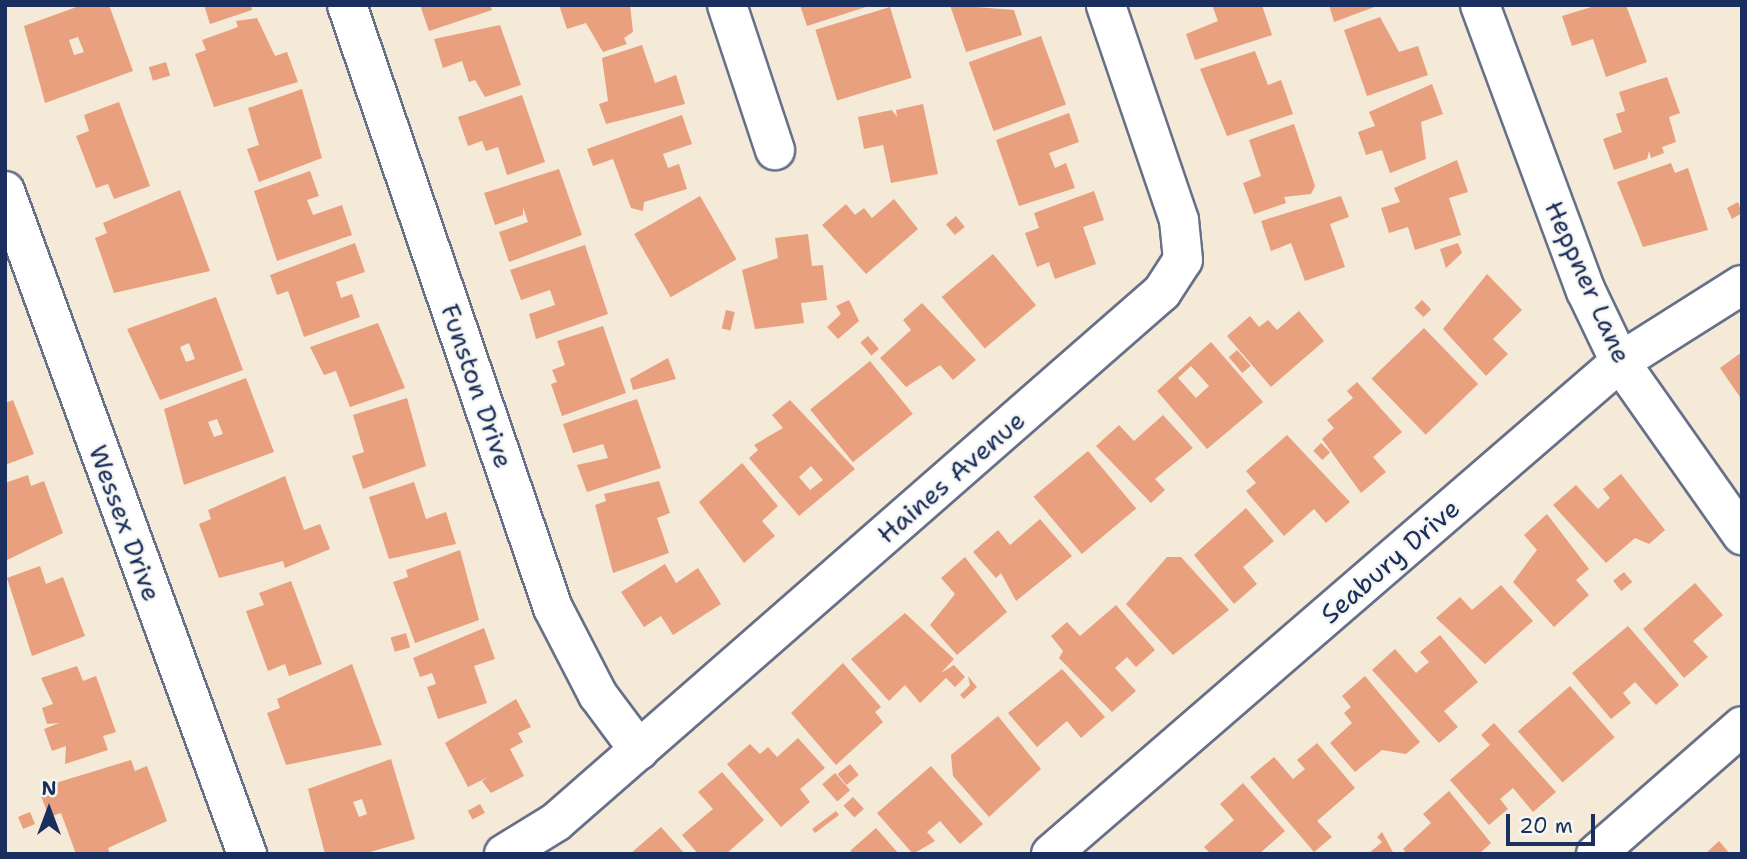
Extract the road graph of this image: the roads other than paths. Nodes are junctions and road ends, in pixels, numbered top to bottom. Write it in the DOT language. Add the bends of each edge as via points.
graph roads {
  1 [pos="347,5"];
  2 [pos="727,5"];
  3 [pos="1106,5"];
  4 [pos="1480,5"];
  5 [pos="775,150"];
  6 [pos="5,191"];
  7 [pos="1742,285"];
  8 [pos="1620,362"];
  9 [pos="1742,535"];
  10 [pos="1742,726"];
  11 [pos="639,750"];
  12 [pos="247,854"];
  13 [pos="504,854"];
  14 [pos="1051,854"];
  15 [pos="1596,854"];
  1 -- 11 [label="street, Funston Drive" via="553,608 585,674"];
  2 -- 5 [label="street"];
  3 -- 11 [label="street, Haines Avenue" via="1179,220 1183,260 1162,292"];
  4 -- 8 [label="street, Heppner Lane" via="1586,291"];
  6 -- 12 [label="street, Wessex Drive"];
  7 -- 8 [label="street, Seabury Drive"];
  8 -- 9 [label="street, Heppner Lane"];
  8 -- 14 [label="street, Seabury Drive"];
  10 -- 15 [label="street"];
  11 -- 13 [label="street, Haines Avenue" via="556,822"];
}
